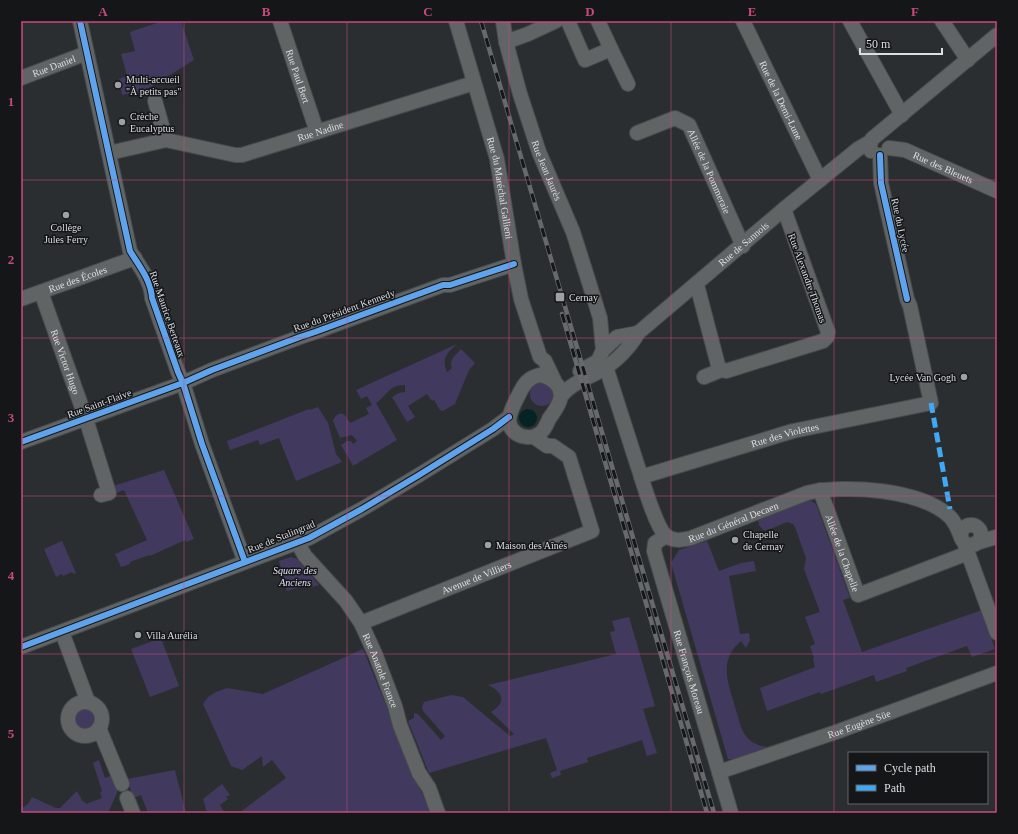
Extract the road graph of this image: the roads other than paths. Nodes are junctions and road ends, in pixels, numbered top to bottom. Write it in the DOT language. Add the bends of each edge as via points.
graph roads {
  1 [pos="80,21"];
  2 [pos="280,21"];
  3 [pos="456,21"];
  4 [pos="503,21"];
  5 [pos="556,21"];
  6 [pos="568,21"];
  7 [pos="598,21"];
  8 [pos="744,21"];
  9 [pos="850,21"];
  10 [pos="942,21"];
  11 [pos="997,35"];
  12 [pos="506,42"];
  13 [pos="610,49"];
  14 [pos="87,53"];
  15 [pos="968,60"];
  16 [pos="21,78"];
  17 [pos="474,83"];
  18 [pos="628,84"];
  19 [pos="155,101"];
  20 [pos="898,118"];
  21 [pos="317,132"];
  22 [pos="637,133"];
  23 [pos="166,140"];
  24 [pos="879,146"];
  25 [pos="109,153"];
  26 [pos="820,180"];
  27 [pos="997,191"];
  28 [pos="784,209"];
  29 [pos="743,246"];
  30 [pos="135,258"];
  31 [pos="514,264"];
  32 [pos="696,285"];
  33 [pos="41,292"];
  34 [pos="21,299"];
  35 [pos="600,318"];
  36 [pos="638,334"];
  37 [pos="613,340"];
  38 [pos="603,350"];
  39 [pos="540,357"];
  40 [pos="609,365"];
  41 [pos="721,370"];
  42 [pos="704,377"];
  43 [pos="530,378"];
  44 [pos="554,381"];
  45 [pos="183,383"];
  46 [pos="561,396"];
  47 [pos="931,403"];
  48 [pos="509,417"];
  49 [pos="86,419"];
  50 [pos="538,434"];
  51 [pos="21,442"];
  52 [pos="641,477"];
  53 [pos="820,490"];
  54 [pos="101,495"];
  55 [pos="950,509"];
  56 [pos="666,536"];
  57 [pos="997,537"];
  58 [pos="969,539"];
  59 [pos="297,542"];
  60 [pos="244,562"];
  61 [pos="360,623"];
  62 [pos="62,632"];
  63 [pos="997,633"];
  64 [pos="21,646"];
  65 [pos="997,673"];
  66 [pos="88,702"];
  67 [pos="99,728"];
  68 [pos="719,772"];
  69 [pos="122,784"];
  70 [pos="127,798"];
  71 [pos="132,813"];
  72 [pos="438,813"];
  73 [pos="731,813"];
  1 -- 14 [label="street, Rue Maurice Berteaux"];
  2 -- 21 [label="street, Rue Paul Bert"];
  3 -- 17 [label="street, Rue du Maréchal Gallieni"];
  4 -- 12 [label="street, Rue Jean Jaurès"];
  5 -- 12 [label="street"];
  6 -- 13 [label="street" via="585,60"];
  7 -- 13 [label="street"];
  8 -- 26 [label="street, Rue de la Demi-Lune"];
  9 -- 20 [label="street"];
  10 -- 15 [label="street"];
  11 -- 15 [label="street"];
  12 -- 35 [label="street, Rue Jean Jaurès" via="539,152 572,232"];
  13 -- 18 [label="street"];
  14 -- 16 [label="street, Rue Daniel"];
  14 -- 25 [label="street, Rue Maurice Berteaux"];
  15 -- 20 [label="street"];
  17 -- 21 [label="street, Rue Nadine"];
  17 -- 31 [label="street, Rue du Maréchal Gallieni" via="497,159"];
  19 -- 23 [label="street"];
  20 -- 24 [label="street"];
  21 -- 23 [label="street, Rue Nadine" via="235,156"];
  22 -- 29 [label="street, Allée de la Pommeraie" via="675,118 689,125"];
  23 -- 25 [label="street, Rue Nadine"];
  24 -- 26 [label="street, Rue de Sannois" via="850,157"];
  24 -- 27 [label="street, Rue des Bleuets" via="905,150"];
  24 -- 47 [label="street, Rue du Lycée" via="881,183"];
  25 -- 30 [label="street, Rue Maurice Berteaux" via="130,251"];
  26 -- 28 [label="street, Rue de Sannois"];
  28 -- 29 [label="street, Rue de Sannois"];
  28 -- 41 [label="street, Rue Alexandre Thomas" via="828,337 824,341 726,371"];
  29 -- 32 [label="street, Rue de Sannois"];
  30 -- 33 [label="street, Rue des Écoles"];
  30 -- 45 [label="street, Rue Maurice Berteaux" via="152,290 152,298"];
  31 -- 39 [label="street, Rue du Maréchal Gallieni" via="521,299"];
  31 -- 45 [label="street, Rue du Président Kennedy" via="443,285"];
  32 -- 36 [label="street, Rue de Sannois"];
  32 -- 41 [label="street"];
  33 -- 34 [label="street, Rue des Écoles"];
  33 -- 49 [label="street, Rue Victor Hugo"];
  35 -- 37 [label="street, Rue Jean Jaurès"];
  35 -- 38 [label="street, Rue Jean Jaurès"];
  36 -- 37 [label="street"];
  36 -- 40 [label="street, Rue de Sannois"];
  37 -- 38 [label="street"];
  37 -- 40 [label="street" via="615,350"];
  38 -- 44 [label="street" via="594,364 563,381"];
  39 -- 43 [label="street"];
  39 -- 44 [label="street, Rue du Maréchal Gallieni" via="545,361"];
  40 -- 46 [label="street, Rue de Sannois" via="568,389"];
  40 -- 52 [label="street"];
  41 -- 42 [label="street, Rue Alexandre Thomas"];
  43 -- 44 [label="street" via="540,375"];
  43 -- 48 [label="street"];
  44 -- 46 [label="street"];
  45 -- 49 [label="street, Rue Saint-Flaive"];
  45 -- 60 [label="street, Rue Maurice Berteaux"];
  46 -- 50 [label="street"];
  47 -- 52 [label="street, Rue des Violettes" via="793,431"];
  48 -- 50 [label="street" via="510,425 516,433 523,437"];
  48 -- 59 [label="street, Rue de Stalingrad" via="464,448 380,499"];
  49 -- 51 [label="street, Rue Saint-Flaive"];
  49 -- 54 [label="street, Rue Victor Hugo" via="109,493"];
  50 -- 61 [label="street, Avenue de Villiers" via="547,446 552,446 569,457 592,531"];
  52 -- 56 [label="street" via="657,522"];
  53 -- 56 [label="street, Rue du Général Decaen" via="691,538 677,541"];
  53 -- 58 [label="street, Rue du Général Decaen" via="841,488 881,491 922,502 944,512"];
  53 -- 58 [label="street, Allée de la Chapelle" via="858,595"];
  55 -- 58 [label="street"];
  56 -- 68 [label="street, Rue François Moreau" via="655,543 654,551"];
  57 -- 58 [label="street"];
  58 -- 63 [label="street, Rue du Général Decaen"];
  59 -- 60 [label="street, Rue de Stalingrad"];
  59 -- 61 [label="street, Rue Anatole France" via="305,556 346,601"];
  60 -- 62 [label="street, Rue de Stalingrad"];
  61 -- 72 [label="street, Rue Anatole France" via="376,656 419,773 429,788"];
  62 -- 64 [label="street, Rue de Stalingrad"];
  62 -- 66 [label="street"];
  65 -- 68 [label="street, Rue Eugène Süe"];
  66 -- 67 [label="street" via="96,706 101,714"];
  66 -- 67 [label="street" via="73,707 68,716 70,726 77,733 87,735"];
  67 -- 69 [label="street"];
  68 -- 73 [label="street, Rue François Moreau"];
  70 -- 71 [label="street"];
}
